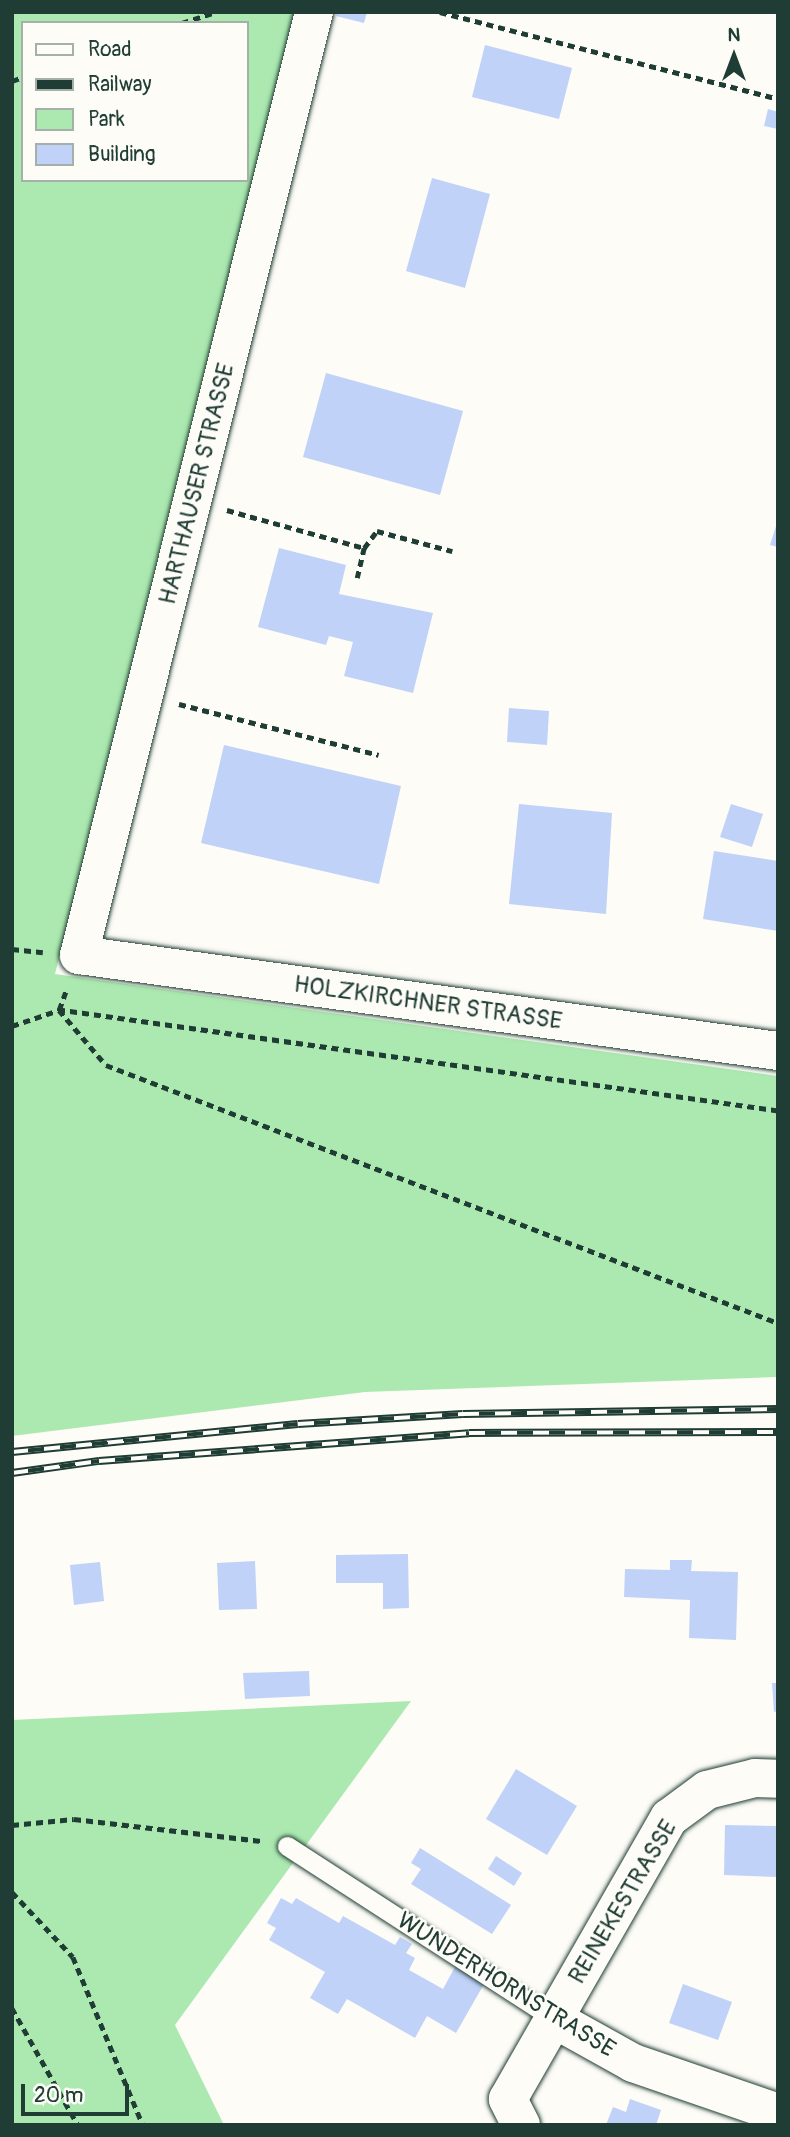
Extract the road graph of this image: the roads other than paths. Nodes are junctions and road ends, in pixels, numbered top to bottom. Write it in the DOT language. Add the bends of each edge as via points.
graph roads {
  1 [pos="314,12"];
  2 [pos="79,955"];
  3 [pos="778,1051"];
  4 [pos="778,1779"];
  5 [pos="287,1846"];
  6 [pos="554,2019"];
  7 [pos="778,2113"];
  8 [pos="521,2125"];
  1 -- 2 [label="street, HARTHAUSER STRASSE"];
  2 -- 3 [label="street, HOLZKIRCHNER STRASSE"];
  4 -- 6 [label="street, REINEKESTRASSE" via="755,1778 707,1790 669,1818"];
  5 -- 6 [label="lane, WUNDERHORNSTRASSE"];
  6 -- 7 [label="street, WUNDERHORNSTRASSE" via="633,2063"];
  6 -- 8 [label="street, REINEKESTRASSE" via="508,2099"];
}
